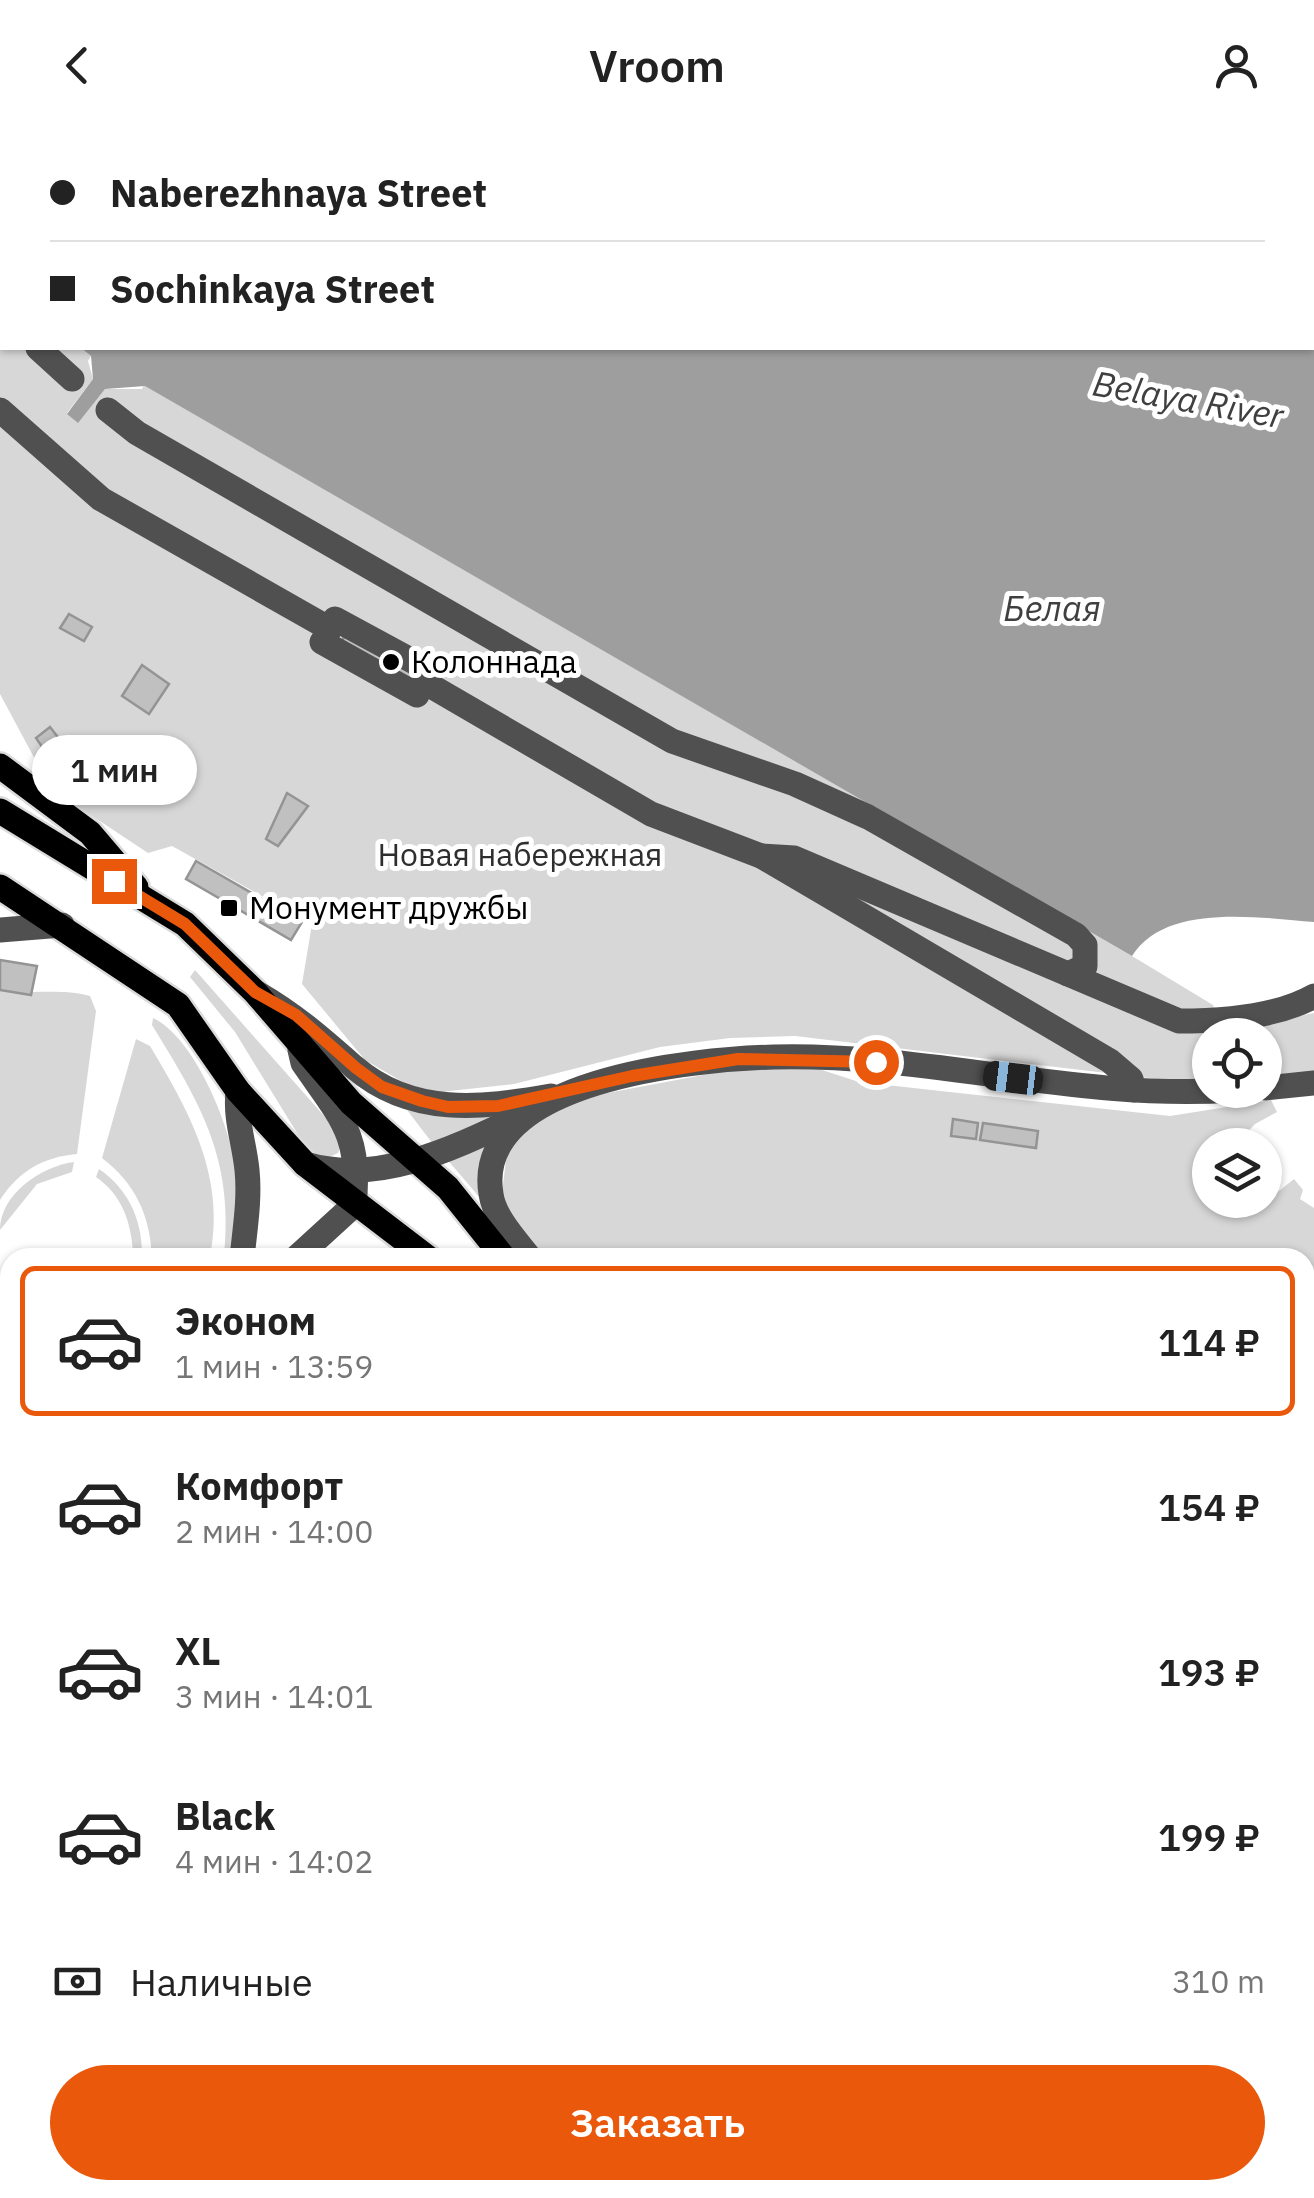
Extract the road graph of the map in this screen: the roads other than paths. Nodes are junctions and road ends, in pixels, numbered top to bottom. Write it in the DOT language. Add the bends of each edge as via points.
graph roads {
  1 [pos="40,350"];
  2 [pos="72,379"];
  3 [pos="0,410"];
  4 [pos="108,410"];
  5 [pos="0,766"];
  6 [pos="0,811"];
  7 [pos="760,856"];
  8 [pos="0,888"];
  9 [pos="146,898"];
  10 [pos="62,926"];
  11 [pos="0,930"];
  12 [pos="1068,974"];
  13 [pos="255,992"];
  14 [pos="1314,996"];
  15 [pos="298,1042"];
  16 [pos="1314,1083"];
  17 [pos="1282,1086"];
  18 [pos="1134,1090"];
  19 [pos="1192,1090"];
  20 [pos="238,1091"];
  21 [pos="546,1102"];
  22 [pos="353,1138"];
  23 [pos="404,1163"];
  24 [pos="315,1167"];
  25 [pos="358,1170"];
  26 [pos="354,1204"];
  27 [pos="243,1248"];
  28 [pos="307,1248"];
  29 [pos="414,1248"];
  30 [pos="496,1248"];
  31 [pos="524,1248"];
  1 -- 2 [label="street"];
  3 -- 7 [label="street" via="101,499 636,807"];
  4 -- 12 [label="street" via="137,433 672,741 868,817 1076,935 1085,944 1086,966"];
  5 -- 9 [label="main road" via="90,833"];
  6 -- 9 [label="main road"];
  7 -- 12 [label="street" via="794,858"];
  7 -- 18 [label="street" via="1110,1061 1132,1079"];
  8 -- 10 [label="main road"];
  9 -- 13 [label="main road" via="185,924"];
  10 -- 11 [label="street"];
  10 -- 20 [label="main road" via="178,1005"];
  12 -- 14 [label="street" via="1179,1021 1276,1009"];
  13 -- 15 [label="main road"];
  13 -- 21 [label="street" via="296,1015 382,1087 472,1108"];
  15 -- 22 [label="street" via="303,1063"];
  15 -- 23 [label="main road"];
  16 -- 17 [label="street"];
  18 -- 19 [label="street"];
  18 -- 21 [label="street" via="774,1057 687,1065"];
  20 -- 24 [label="main road"];
  20 -- 27 [label="street" via="235,1121 247,1168"];
  21 -- 23 [label="street"];
  21 -- 31 [label="street" via="504,1136 490,1178 491,1196"];
  22 -- 24 [label="street" via="347,1158"];
  22 -- 25 [label="street"];
  23 -- 25 [label="street"];
  23 -- 26 [label="street" via="361,1186"];
  23 -- 30 [label="main road" via="464,1206"];
  24 -- 25 [label="street"];
  24 -- 26 [label="main road"];
  25 -- 26 [label="street"];
  26 -- 28 [label="street"];
  26 -- 29 [label="main road"];
}
